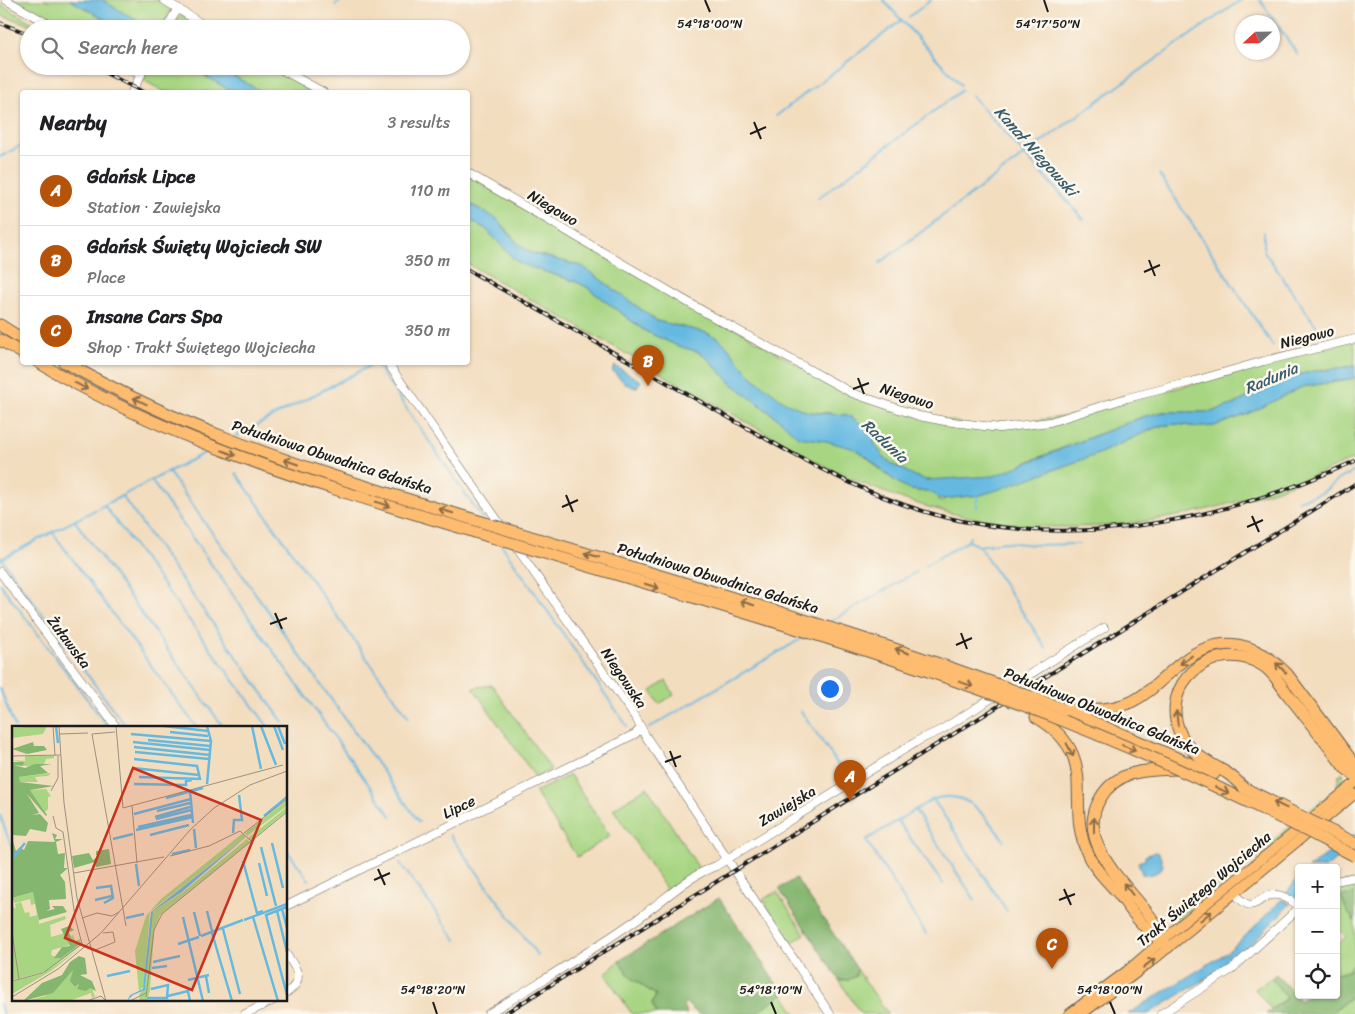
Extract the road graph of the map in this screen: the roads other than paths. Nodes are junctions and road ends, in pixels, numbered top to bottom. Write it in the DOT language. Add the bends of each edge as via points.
graph roads {
  1 [pos="6,0"];
  2 [pos="164,0"];
  3 [pos="176,11"];
  4 [pos="41,20"];
  5 [pos="171,20"];
  6 [pos="193,20"];
  7 [pos="140,75"];
  8 [pos="292,75"];
  9 [pos="133,90"];
  10 [pos="319,90"];
  11 [pos="470,174"];
  12 [pos="0,325"];
  13 [pos="20,338"];
  14 [pos="1355,339"];
  15 [pos="0,340"];
  16 [pos="20,352"];
  17 [pos="44,365"];
  18 [pos="70,365"];
  19 [pos="389,365"];
  20 [pos="0,572"];
  21 [pos="1104,628"];
  22 [pos="1003,698"];
  23 [pos="1066,710"];
  24 [pos="116,726"];
  25 [pos="1320,726"];
  26 [pos="641,728"];
  27 [pos="1355,766"];
  28 [pos="1178,769"];
  29 [pos="1355,775"];
  30 [pos="1355,783"];
  31 [pos="1244,788"];
  32 [pos="1355,794"];
  33 [pos="1355,843"];
  34 [pos="1355,856"];
  35 [pos="726,859"];
  36 [pos="1355,877"];
  37 [pos="1340,880"];
  38 [pos="1235,892"];
  39 [pos="288,905"];
  40 [pos="1295,905"];
  41 [pos="1295,908"];
  42 [pos="1139,912"];
  43 [pos="1165,944"];
  44 [pos="288,957"];
  45 [pos="288,992"];
  46 [pos="270,1002"];
  47 [pos="245,1014"];
  48 [pos="488,1014"];
  49 [pos="830,1014"];
  50 [pos="1069,1014"];
  51 [pos="1082,1014"];
  52 [pos="1161,1014"];
  1 -- 4 [label="street"];
  2 -- 3 [label="street"];
  3 -- 5 [label="street"];
  3 -- 6 [label="street"];
  7 -- 9 [label="street"];
  8 -- 10 [label="street"];
  11 -- 14 [label="street, Niegowo" via="708,314 852,393 945,422 1000,428 1050,422 1127,398"];
  12 -- 13 [label="highway"];
  15 -- 16 [label="highway"];
  17 -- 22 [label="highway, Południowa Obwodnica Gdańska, one-way, bridge" via="148,419 242,458 314,483 894,660"];
  23 -- 18 [label="highway, Południowa Obwodnica Gdańska, one-way, bridge" via="877,643 292,462 178,418"];
  19 -- 26 [label="street, Niegowska"];
  20 -- 24 [label="street, Żuławska"];
  21 -- 35 [label="street, Zawiejska"];
  22 -- 28 [label="highway, Południowa Obwodnica Gdańska, one-way, bridge"];
  22 -- 42 [label="highway, one-way, bridge" via="1049,725 1067,744 1075,760 1085,848 1096,868"];
  25 -- 23 [label="highway, one-way" via="1287,674 1274,661 1261,652 1231,644 1211,646 1197,652 1154,687 1125,704 1112,708"];
  23 -- 31 [label="highway, Południowa Obwodnica Gdańska"];
  25 -- 27 [label="highway"];
  25 -- 29 [label="highway" via="1345,768"];
  31 -- 25 [label="highway, one-way" via="1196,754 1180,734 1177,700 1186,680 1198,666 1224,656 1241,656 1257,662 1270,671"];
  26 -- 35 [label="street, Niegowska"];
  26 -- 39 [label="street, Lipce" via="585,759"];
  28 -- 34 [label="highway, Południowa Obwodnica Gdańska, one-way, bridge"];
  42 -- 28 [label="highway, one-way" via="1098,846 1093,826 1094,813 1108,787 1124,776 1142,771"];
  30 -- 43 [label="main road, Trakt Świętego Wojciecha"];
  33 -- 31 [label="highway, Południowa Obwodnica Gdańska, one-way, bridge"];
  32 -- 38 [label="main road, Trakt Świętego Wojciecha"];
  35 -- 48 [label="street, Zawiejska" via="571,963"];
  35 -- 49 [label="street, Niegowska"];
  36 -- 37 [label="street"];
  38 -- 40 [label="street, Trakt Świętego Wojciecha" via="1247,904 1252,905 1274,895"];
  43 -- 38 [label="main road, Trakt Świętego Wojciecha, one-way"];
  41 -- 52 [label="street, Trakt Świętego Wojciecha" via="1232,969"];
  42 -- 43 [label="highway" via="1148,930"];
  43 -- 50 [label="main road, Trakt Świętego Wojciecha"];
  51 -- 43 [label="main road, Trakt Świętego Wojciecha, one-way"];
  44 -- 45 [label="street" via="297,969 298,978"];
  46 -- 47 [label="street"];
}
